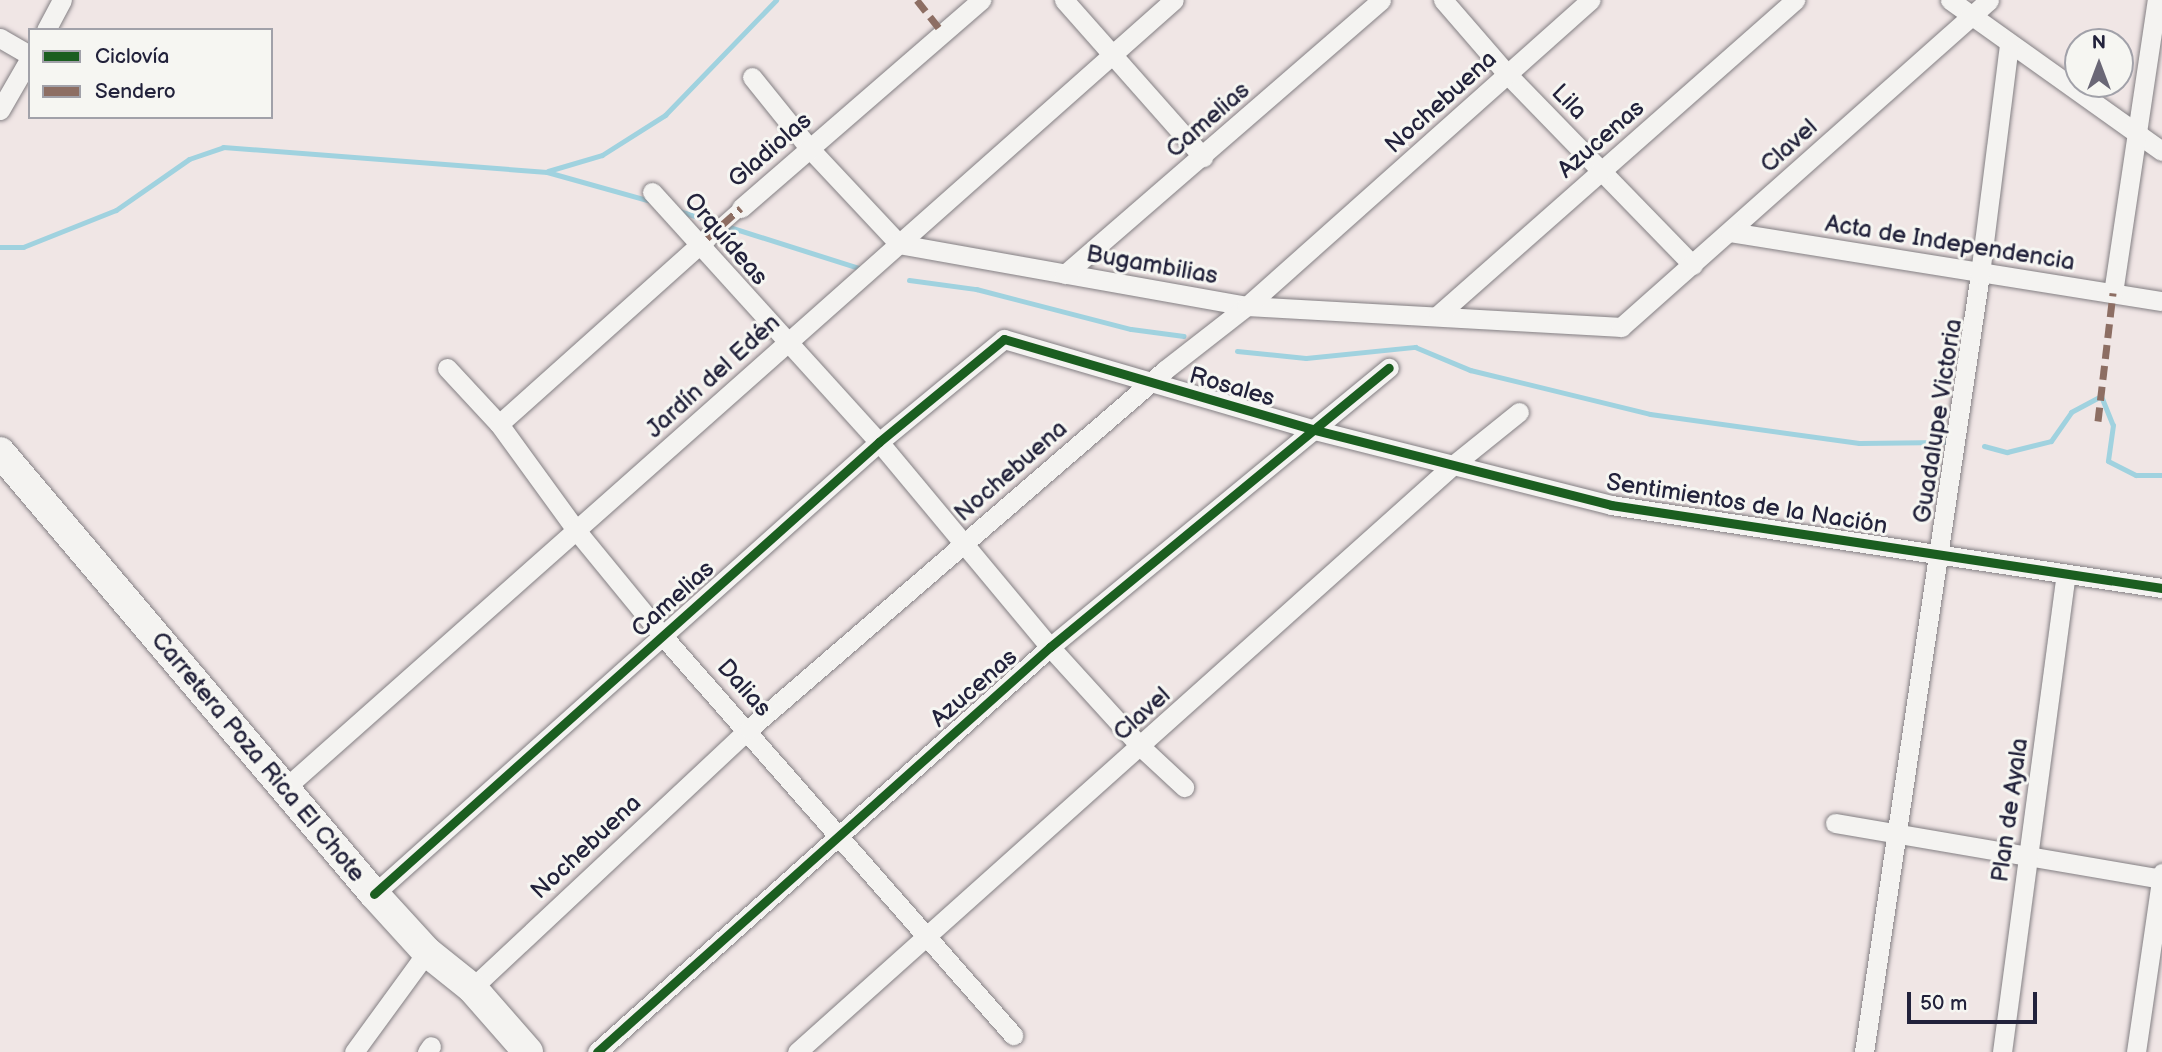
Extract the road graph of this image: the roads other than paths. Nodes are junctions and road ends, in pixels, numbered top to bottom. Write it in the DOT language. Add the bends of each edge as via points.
graph roads {
  1 [pos="62,0"];
  2 [pos="981,0"];
  3 [pos="1064,0"];
  4 [pos="1174,0"];
  5 [pos="1381,0"];
  6 [pos="1443,0"];
  7 [pos="1590,0"];
  8 [pos="1795,0"];
  9 [pos="1951,0"];
  10 [pos="1989,0"];
  11 [pos="2157,0"];
  12 [pos="1969,17"];
  13 [pos="47,28"];
  14 [pos="0,38"];
  15 [pos="2009,44"];
  16 [pos="1113,54"];
  17 [pos="28,55"];
  18 [pos="28,60"];
  19 [pos="1508,75"];
  20 [pos="752,77"];
  21 [pos="0,110"];
  22 [pos="2135,133"];
  23 [pos="809,148"];
  24 [pos="2162,151"];
  25 [pos="1203,157"];
  26 [pos="1601,171"];
  27 [pos="652,192"];
  28 [pos="741,208"];
  29 [pos="1730,232"];
  30 [pos="702,242"];
  31 [pos="899,244"];
  32 [pos="1693,265"];
  33 [pos="1065,274"];
  34 [pos="1980,274"];
  35 [pos="2113,293"];
  36 [pos="2162,301"];
  37 [pos="1247,306"];
  38 [pos="1439,314"];
  39 [pos="1621,327"];
  40 [pos="1004,339"];
  41 [pos="787,343"];
  42 [pos="447,368"];
  43 [pos="1389,368"];
  44 [pos="1149,384"];
  45 [pos="1519,412"];
  46 [pos="499,425"];
  47 [pos="1315,430"];
  48 [pos="879,442"];
  49 [pos="0,452"];
  50 [pos="1452,466"];
  51 [pos="576,530"];
  52 [pos="966,542"];
  53 [pos="1938,552"];
  54 [pos="2066,575"];
  55 [pos="2162,588"];
  56 [pos="662,634"];
  57 [pos="1050,647"];
  58 [pos="749,729"];
  59 [pos="1141,747"];
  60 [pos="1184,787"];
  61 [pos="284,789"];
  62 [pos="1835,823"];
  63 [pos="836,834"];
  64 [pos="1896,834"];
  65 [pos="2029,859"];
  66 [pos="2161,877"];
  67 [pos="374,894"];
  68 [pos="928,933"];
  69 [pos="427,953"];
  70 [pos="471,988"];
  71 [pos="1013,1035"];
  72 [pos="607,1049"];
  73 [pos="354,1052"];
  74 [pos="528,1052"];
  75 [pos="797,1052"];
  76 [pos="1864,1052"];
  77 [pos="2001,1052"];
  78 [pos="2136,1052"];
  1 -- 13 [label="street"];
  2 -- 23 [label="street, Gladiolas"];
  3 -- 16 [label="street"];
  4 -- 16 [label="street, Jardín del Edén"];
  5 -- 25 [label="street, Camelias"];
  6 -- 19 [label="street, Lila"];
  7 -- 19 [label="street, Nochebuena"];
  8 -- 26 [label="street, Azucenas"];
  9 -- 12 [label="street"];
  10 -- 12 [label="street, Clavel"];
  11 -- 22 [label="street"];
  12 -- 15 [label="street"];
  12 -- 29 [label="street, Clavel"];
  14 -- 17 [label="street"];
  15 -- 22 [label="street"];
  15 -- 34 [label="street, Guadalupe Victoria"];
  16 -- 25 [label="street"];
  16 -- 31 [label="street, Jardín del Edén"];
  18 -- 21 [label="street"];
  19 -- 26 [label="street, Lila"];
  19 -- 37 [label="street, Nochebuena"];
  20 -- 23 [label="street"];
  22 -- 24 [label="street"];
  22 -- 35 [label="street"];
  23 -- 28 [label="street, Gladiolas"];
  23 -- 31 [label="street"];
  25 -- 33 [label="street, Camelias"];
  26 -- 32 [label="street, Lila"];
  26 -- 38 [label="street, Azucenas"];
  27 -- 30 [label="street, Orquídeas"];
  28 -- 30 [label="street, Gladiolas"];
  29 -- 32 [label="street, Clavel"];
  29 -- 34 [label="street, Acta de Independencia"];
  30 -- 41 [label="street, Orquídeas"];
  30 -- 46 [label="street, Gladiolas"];
  31 -- 33 [label="street, Bugambilias"];
  31 -- 41 [label="street, Jardín del Edén"];
  32 -- 39 [label="street, Clavel"];
  33 -- 37 [label="street, Bugambilias"];
  34 -- 35 [label="street, Acta de Independencia"];
  34 -- 53 [label="street, Guadalupe Victoria"];
  35 -- 36 [label="street, Acta de Independencia"];
  37 -- 38 [label="street, Bugambilias"];
  37 -- 44 [label="street, Nochebuena"];
  38 -- 39 [label="street, Bugambilias"];
  40 -- 44 [label="street, Rosales"];
  40 -- 48 [label="street, Camelias"];
  41 -- 48 [label="street, Orquídeas"];
  41 -- 51 [label="street, Jardín del Edén"];
  42 -- 46 [label="street, Dalias"];
  43 -- 47 [label="street, Azucenas"];
  44 -- 47 [label="street, Rosales"];
  44 -- 52 [label="street, Nochebuena"];
  45 -- 50 [label="street, Clavel"];
  46 -- 51 [label="street, Dalias"];
  47 -- 50 [label="street, Rosales"];
  47 -- 57 [label="street, Azucenas"];
  48 -- 52 [label="street, Orquídeas"];
  48 -- 56 [label="street, Camelias"];
  49 -- 61 [label="main road, Carretera Poza Rica El Chote"];
  50 -- 53 [label="street, Sentimientos de la Nación" via="1611,505"];
  50 -- 59 [label="street, Clavel"];
  51 -- 56 [label="street, Dalias"];
  51 -- 61 [label="street, Jardín del Edén"];
  52 -- 57 [label="street, Orquídeas"];
  52 -- 58 [label="street, Nochebuena"];
  53 -- 54 [label="street, Sentimientos de la Nación"];
  53 -- 64 [label="street, Guadalupe Victoria"];
  54 -- 55 [label="street, Sentimientos de la Nación"];
  54 -- 65 [label="street, Plan de Ayala"];
  56 -- 58 [label="street, Dalias"];
  56 -- 67 [label="street, Camelias"];
  57 -- 59 [label="street, Orquídeas"];
  57 -- 63 [label="street, Azucenas"];
  58 -- 63 [label="street, Dalias"];
  58 -- 70 [label="street, Nochebuena"];
  59 -- 60 [label="street, Orquídeas"];
  59 -- 68 [label="street, Clavel"];
  61 -- 67 [label="main road, Carretera Poza Rica El Chote"];
  62 -- 64 [label="street"];
  63 -- 68 [label="street, Dalias"];
  63 -- 72 [label="street, Azucenas"];
  64 -- 65 [label="street"];
  64 -- 76 [label="street, Guadalupe Victoria"];
  65 -- 66 [label="street"];
  65 -- 77 [label="street, Plan de Ayala"];
  66 -- 78 [label="street"];
  67 -- 69 [label="main road, Carretera Poza Rica El Chote"];
  68 -- 71 [label="street, Dalias"];
  68 -- 75 [label="street, Clavel"];
  69 -- 70 [label="main road, Carretera Poza Rica El Chote"];
  69 -- 73 [label="street"];
  70 -- 74 [label="main road, Carretera Poza Rica El Chote"];
}
